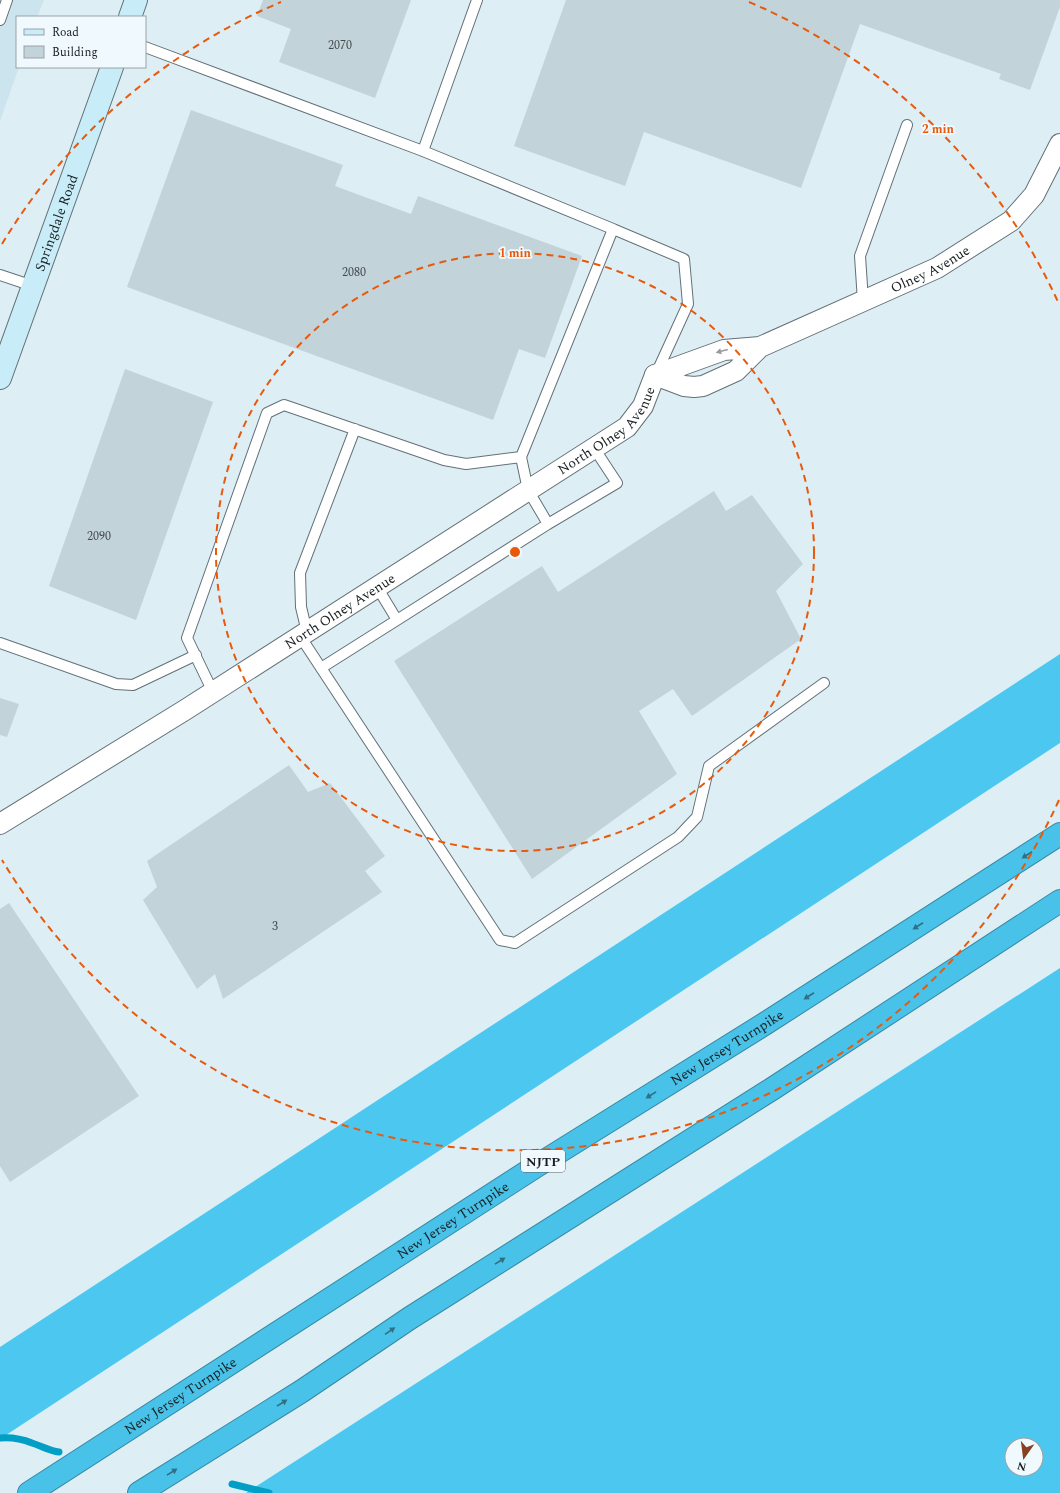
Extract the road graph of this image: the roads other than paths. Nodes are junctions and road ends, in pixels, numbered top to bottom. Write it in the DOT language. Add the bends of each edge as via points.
graph roads {
  1 [pos="7,0"];
  2 [pos="136,0"];
  3 [pos="477,0"];
  4 [pos="130,16"];
  5 [pos="0,20"];
  6 [pos="146,48"];
  7 [pos="112,68"];
  8 [pos="907,125"];
  9 [pos="1060,144"];
  10 [pos="424,151"];
  11 [pos="613,229"];
  12 [pos="0,274"];
  13 [pos="33,286"];
  14 [pos="863,301"];
  15 [pos="760,347"];
  16 [pos="655,375"];
  17 [pos="0,378"];
  18 [pos="355,429"];
  19 [pos="594,448"];
  20 [pos="521,457"];
  21 [pos="528,490"];
  22 [pos="548,524"];
  23 [pos="377,587"];
  24 [pos="397,620"];
  25 [pos="304,634"];
  26 [pos="0,643"];
  27 [pos="196,656"];
  28 [pos="321,668"];
  29 [pos="824,683"];
  30 [pos="213,692"];
  31 [pos="0,824"];
  32 [pos="1060,834"];
  33 [pos="1060,901"];
  34 [pos="29,1493"];
  35 [pos="139,1493"];
  1 -- 5 [label="lane"];
  2 -- 4 [label="main road"];
  3 -- 10 [label="lane"];
  6 -- 10 [label="lane"];
  7 -- 13 [label="main road, Springdale Road"];
  8 -- 14 [label="lane" via="860,256"];
  9 -- 14 [label="street, Olney Avenue" via="1034,194 1011,221 937,268"];
  10 -- 11 [label="lane"];
  11 -- 16 [label="lane" via="684,258 688,304"];
  11 -- 20 [label="lane"];
  12 -- 13 [label="lane"];
  13 -- 17 [label="main road, Springdale Road"];
  14 -- 15 [label="street, Olney Avenue"];
  15 -- 16 [label="street, Olney Avenue, one-way" via="724,350"];
  15 -- 16 [label="street, Olney Avenue" via="736,371 703,386 684,386"];
  16 -- 19 [label="street, North Olney Avenue" via="636,417 627,427"];
  18 -- 20 [label="lane" via="444,460 466,464"];
  18 -- 25 [label="lane" via="300,572"];
  18 -- 27 [label="lane" via="284,405 267,413 187,638"];
  19 -- 21 [label="street, North Olney Avenue"];
  19 -- 22 [label="lane" via="617,483"];
  20 -- 21 [label="lane"];
  21 -- 22 [label="lane"];
  21 -- 23 [label="street, North Olney Avenue"];
  22 -- 24 [label="lane"];
  23 -- 24 [label="lane"];
  23 -- 25 [label="street, North Olney Avenue"];
  24 -- 28 [label="lane"];
  25 -- 28 [label="lane"];
  25 -- 30 [label="street, North Olney Avenue"];
  26 -- 27 [label="lane" via="116,684 133,685"];
  27 -- 30 [label="lane"];
  28 -- 29 [label="lane" via="500,940 515,943 678,837 697,817 709,766"];
  30 -- 31 [label="street, North Olney Avenue"];
  32 -- 34 [label="highway, New Jersey Turnpike / NJTP, one-way" via="766,1024 538,1164"];
  35 -- 33 [label="highway, one-way" via="772,1089"];
}
